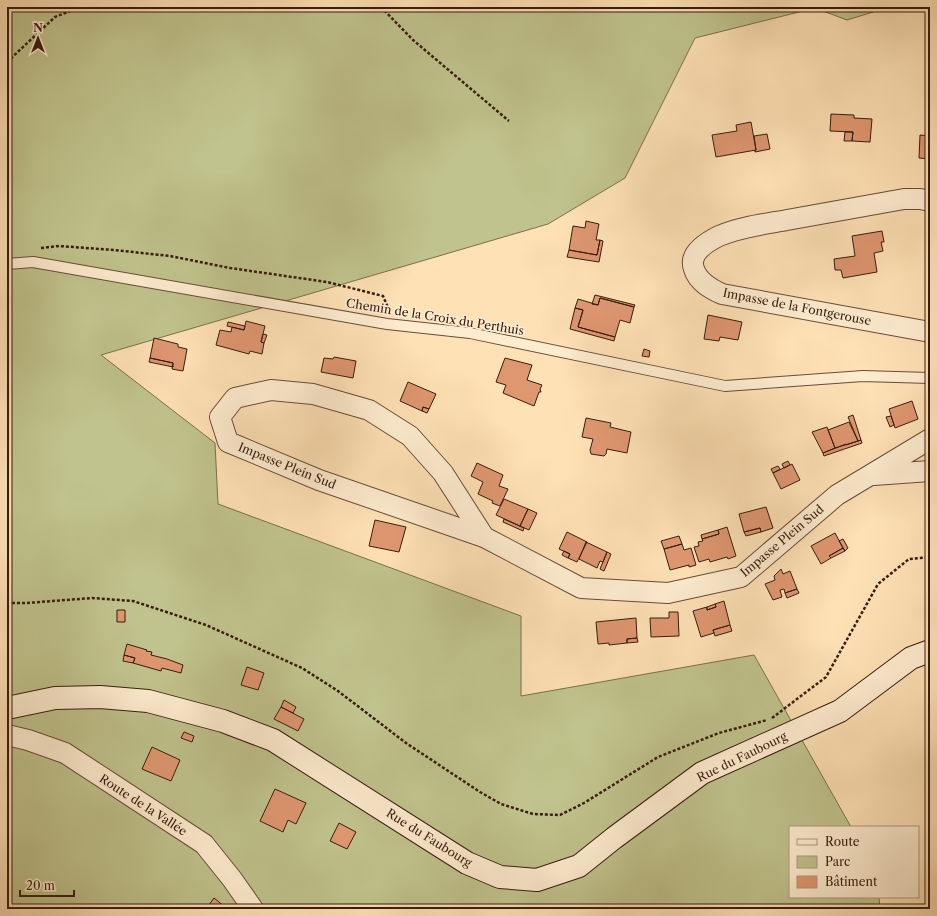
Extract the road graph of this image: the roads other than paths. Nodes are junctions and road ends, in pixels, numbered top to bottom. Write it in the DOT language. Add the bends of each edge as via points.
graph roads {
  1 [pos="930,201"];
  2 [pos="7,264"];
  3 [pos="930,332"];
  4 [pos="930,378"];
  5 [pos="930,439"];
  6 [pos="930,471"];
  7 [pos="870,475"];
  8 [pos="484,537"];
  9 [pos="930,651"];
  10 [pos="7,708"];
  11 [pos="7,735"];
  12 [pos="254,909"];
  1 -- 3 [label="street, Impasse de la Fontgerouse" via="904,199 746,228 719,236 705,244 696,252 692,261 694,270 703,282 711,290 722,294"];
  2 -- 4 [label="lane, Chemin de la Croix du Perthuis" via="33,262 395,325 470,333 725,386 863,376"];
  5 -- 7 [label="street, Impasse Plein Sud"];
  6 -- 7 [label="street, Impasse Plein Sud"];
  7 -- 8 [label="street, Impasse Plein Sud" via="838,495 742,577 668,594 581,588"];
  8 -- 8 [label="street, Impasse Plein Sud" via="318,480 228,442 220,417 235,398 272,390 313,394 369,410 410,436 443,473"];
  9 -- 10 [label="main road, Rue du Faubourg" via="911,658 840,711 702,773 579,866 537,880 500,876 467,863 273,740 223,721 148,702 100,697 55,698"];
  11 -- 12 [label="street, Route de la Vallée" via="65,753 204,844"];
}
